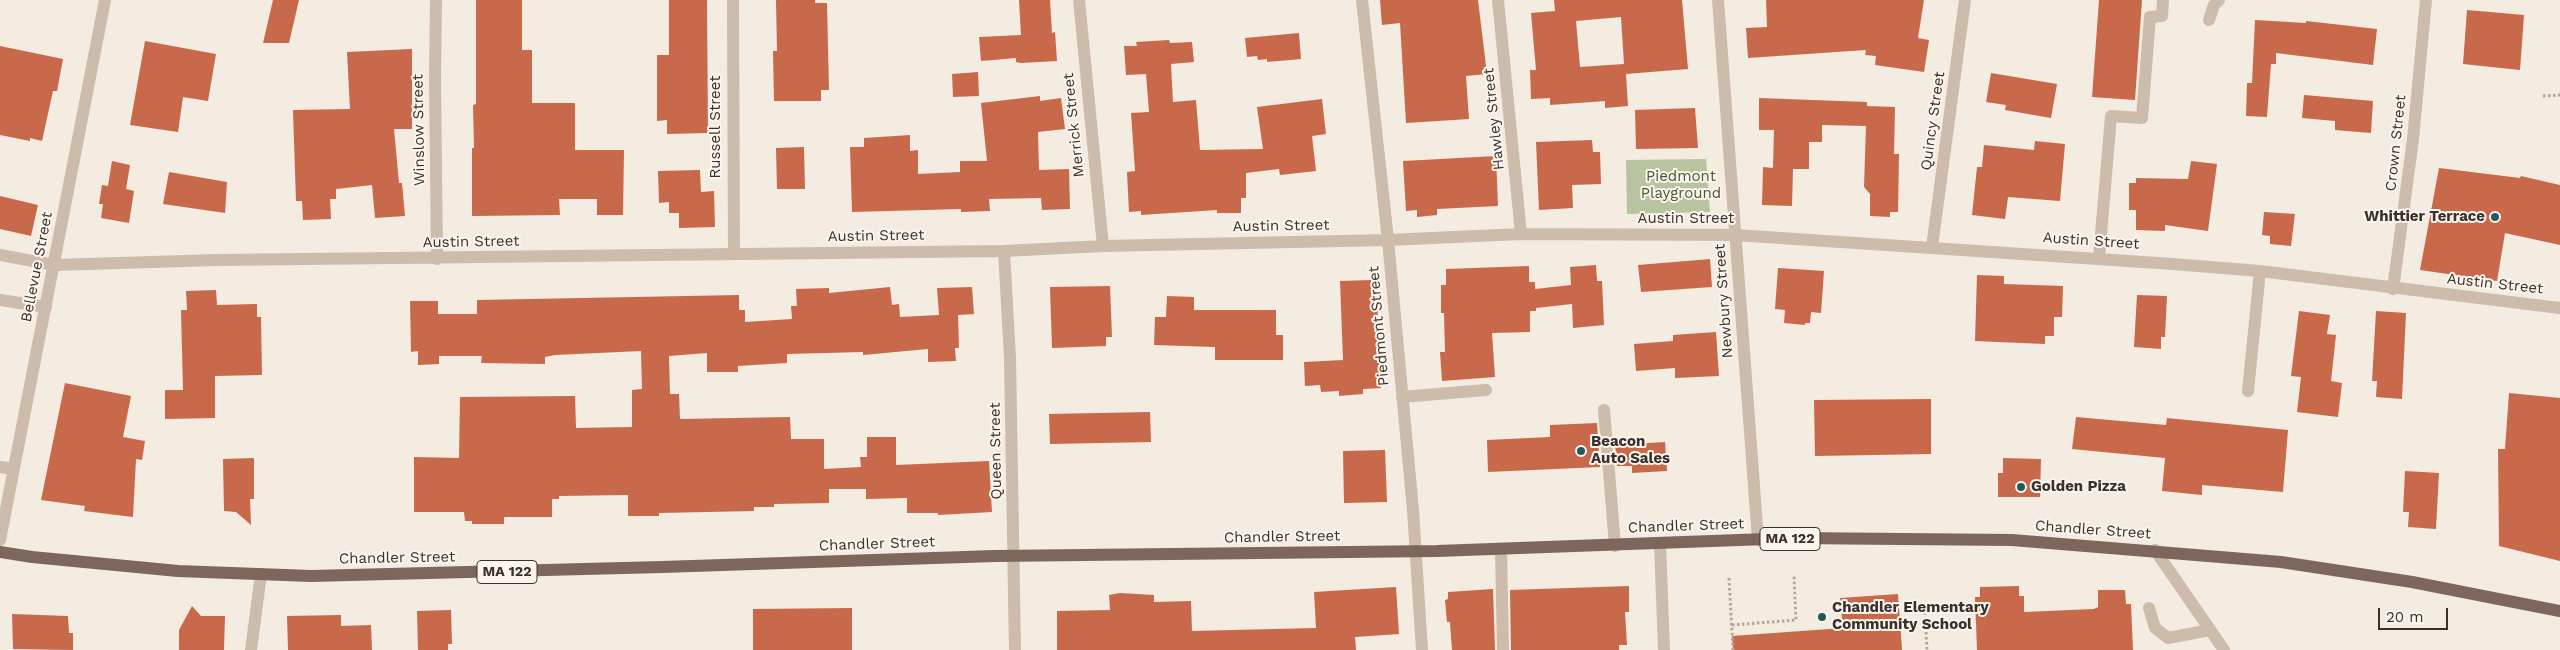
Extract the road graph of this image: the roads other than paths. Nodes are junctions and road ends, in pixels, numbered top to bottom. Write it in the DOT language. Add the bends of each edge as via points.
graph roads {
  1 [pos="105,0"];
  2 [pos="436,0"];
  3 [pos="733,0"];
  4 [pos="1079,0"];
  5 [pos="1362,0"];
  6 [pos="1498,0"];
  7 [pos="1718,0"];
  8 [pos="1965,0"];
  9 [pos="2163,0"];
  10 [pos="2219,0"];
  11 [pos="2426,0"];
  12 [pos="2209,20"];
  13 [pos="1521,234"];
  14 [pos="1735,236"];
  15 [pos="1388,240"];
  16 [pos="1103,246"];
  17 [pos="1932,247"];
  18 [pos="1004,251"];
  19 [pos="734,254"];
  20 [pos="0,255"];
  21 [pos="2099,258"];
  22 [pos="437,259"];
  23 [pos="54,265"];
  24 [pos="2260,272"];
  25 [pos="2393,288"];
  26 [pos="0,300"];
  27 [pos="46,307"];
  28 [pos="2560,308"];
  29 [pos="1486,390"];
  30 [pos="2248,391"];
  31 [pos="1402,397"];
  32 [pos="1604,410"];
  33 [pos="0,467"];
  34 [pos="14,469"];
  35 [pos="0,540"];
  36 [pos="1758,540"];
  37 [pos="1660,544"];
  38 [pos="1615,546"];
  39 [pos="1501,549"];
  40 [pos="2155,550"];
  41 [pos="1415,551"];
  42 [pos="0,552"];
  43 [pos="1014,556"];
  44 [pos="260,574"];
  45 [pos="2149,608"];
  46 [pos="2560,611"];
  47 [pos="2210,630"];
  48 [pos="251,650"];
  49 [pos="1014,650"];
  50 [pos="1422,650"];
  51 [pos="1504,650"];
  52 [pos="1664,650"];
  53 [pos="2224,650"];
  1 -- 23 [label="street, Bellevue Street"];
  2 -- 22 [label="street, Winslow Street"];
  3 -- 19 [label="street, Russell Street"];
  4 -- 16 [label="street, Merrick Street"];
  5 -- 15 [label="street, Piedmont Street"];
  6 -- 13 [label="street, Hawley Street"];
  7 -- 14 [label="street, Newbury Street"];
  8 -- 17 [label="street, Quincy Street"];
  9 -- 21 [label="street" via="2162,16 2150,17 2142,118 2111,116"];
  10 -- 12 [label="street"];
  11 -- 25 [label="street, Crown Street" via="2413,139"];
  13 -- 14 [label="street, Austin Street"];
  13 -- 15 [label="street, Austin Street"];
  14 -- 17 [label="street, Austin Street"];
  14 -- 36 [label="street, Newbury Street"];
  15 -- 16 [label="street, Austin Street"];
  15 -- 31 [label="street, Piedmont Street"];
  16 -- 18 [label="street, Austin Street"];
  17 -- 21 [label="street, Austin Street"];
  18 -- 19 [label="street, Austin Street"];
  18 -- 43 [label="street, Queen Street"];
  19 -- 22 [label="street, Austin Street"];
  20 -- 23 [label="street, Austin Street"];
  21 -- 24 [label="street, Austin Street"];
  22 -- 23 [label="street, Austin Street"];
  23 -- 27 [label="street, Bellevue Street"];
  24 -- 25 [label="street, Austin Street"];
  24 -- 30 [label="street"];
  25 -- 28 [label="street, Austin Street"];
  26 -- 27 [label="street"];
  27 -- 34 [label="street, Bellevue Street"];
  29 -- 31 [label="street"];
  31 -- 41 [label="street, Piedmont Street"];
  32 -- 38 [label="street"];
  33 -- 34 [label="street"];
  34 -- 35 [label="street, Bellevue Street"];
  36 -- 37 [label="main road, Chandler Street / MA 122"];
  36 -- 40 [label="main road, Chandler Street / MA 122" via="2012,540"];
  37 -- 38 [label="main road, Chandler Street / MA 122"];
  37 -- 52 [label="street"];
  38 -- 39 [label="main road, Chandler Street / MA 122"];
  39 -- 41 [label="main road, Chandler Street / MA 122"];
  39 -- 51 [label="street"];
  40 -- 46 [label="main road, Chandler Street / MA 122" via="2281,562 2412,582"];
  40 -- 47 [label="street"];
  41 -- 43 [label="main road, Chandler Street / MA 122"];
  41 -- 50 [label="street, Piedmont Street"];
  42 -- 44 [label="main road, Chandler Street / MA 122" via="178,571"];
  43 -- 44 [label="main road, Chandler Street / MA 122" via="460,573"];
  43 -- 49 [label="street, Queen Street"];
  44 -- 48 [label="street"];
  45 -- 47 [label="street" via="2155,628 2168,638"];
  47 -- 53 [label="street"];
}
